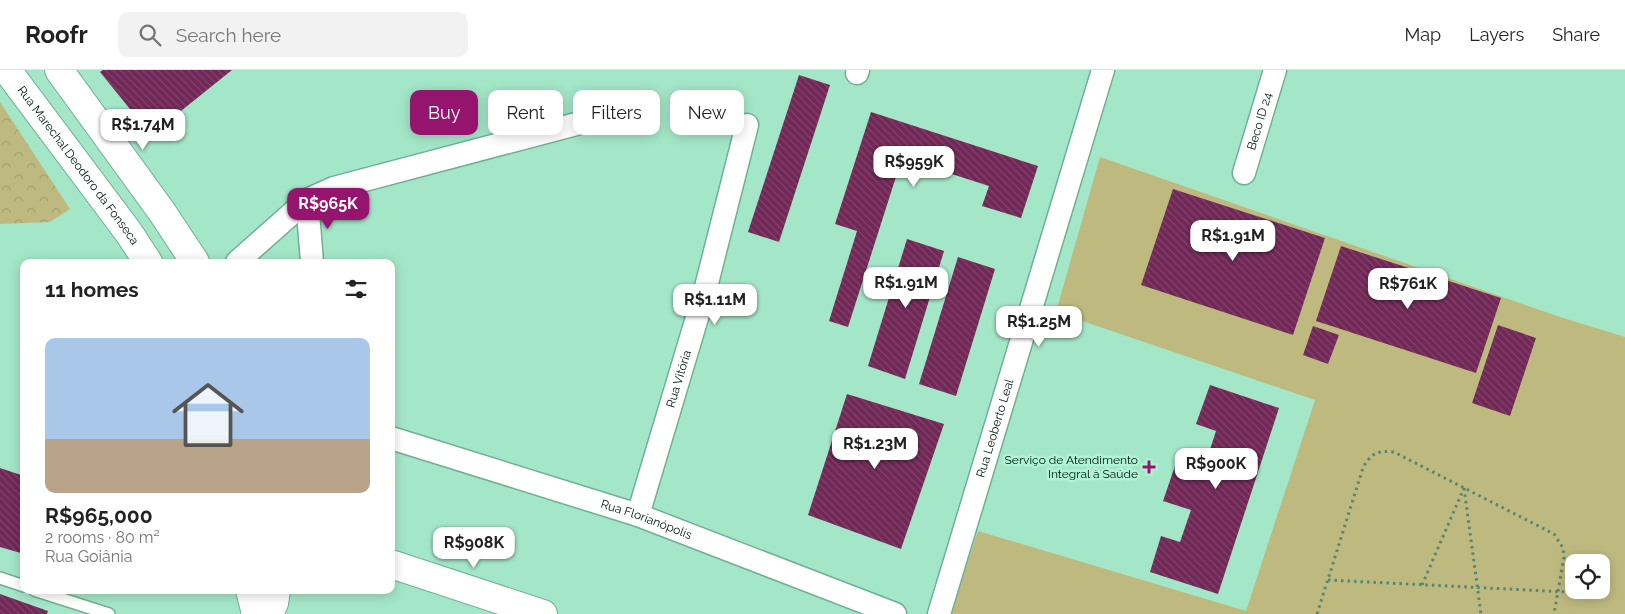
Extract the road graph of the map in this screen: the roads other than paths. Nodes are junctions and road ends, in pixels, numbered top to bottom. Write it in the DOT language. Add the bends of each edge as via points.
graph roads {
  1 [pos="7,70"];
  2 [pos="59,70"];
  3 [pos="1103,70"];
  4 [pos="1275,70"];
  5 [pos="573,125"];
  6 [pos="747,125"];
  7 [pos="1244,173"];
  8 [pos="307,200"];
  9 [pos="146,259"];
  10 [pos="193,259"];
  11 [pos="240,259"];
  12 [pos="312,259"];
  13 [pos="395,439"];
  14 [pos="638,515"];
  15 [pos="395,565"];
  16 [pos="0,578"];
  17 [pos="20,585"];
  18 [pos="46,594"];
  19 [pos="251,594"];
  20 [pos="275,594"];
  21 [pos="109,614"];
  22 [pos="256,614"];
  23 [pos="269,614"];
  24 [pos="543,614"];
  25 [pos="895,614"];
  26 [pos="939,614"];
  1 -- 9 [label="main road, Rua Marechal Deodoro da Fonseca"];
  2 -- 10 [label="main road"];
  3 -- 26 [label="street, Rua Leoberto Leal"];
  4 -- 7 [label="street, Beco ID 24"];
  5 -- 8 [label="street" via="334,188"];
  6 -- 14 [label="street, Rua Vitória" via="705,291"];
  8 -- 11 [label="street"];
  8 -- 12 [label="street"];
  13 -- 14 [label="street, Rua Florianópolis"];
  14 -- 25 [label="street, Rua Florianópolis"];
  15 -- 24 [label="main road"];
  16 -- 17 [label="lane"];
  18 -- 21 [label="lane"];
  19 -- 22 [label="main road"];
  20 -- 23 [label="main road"];
}
